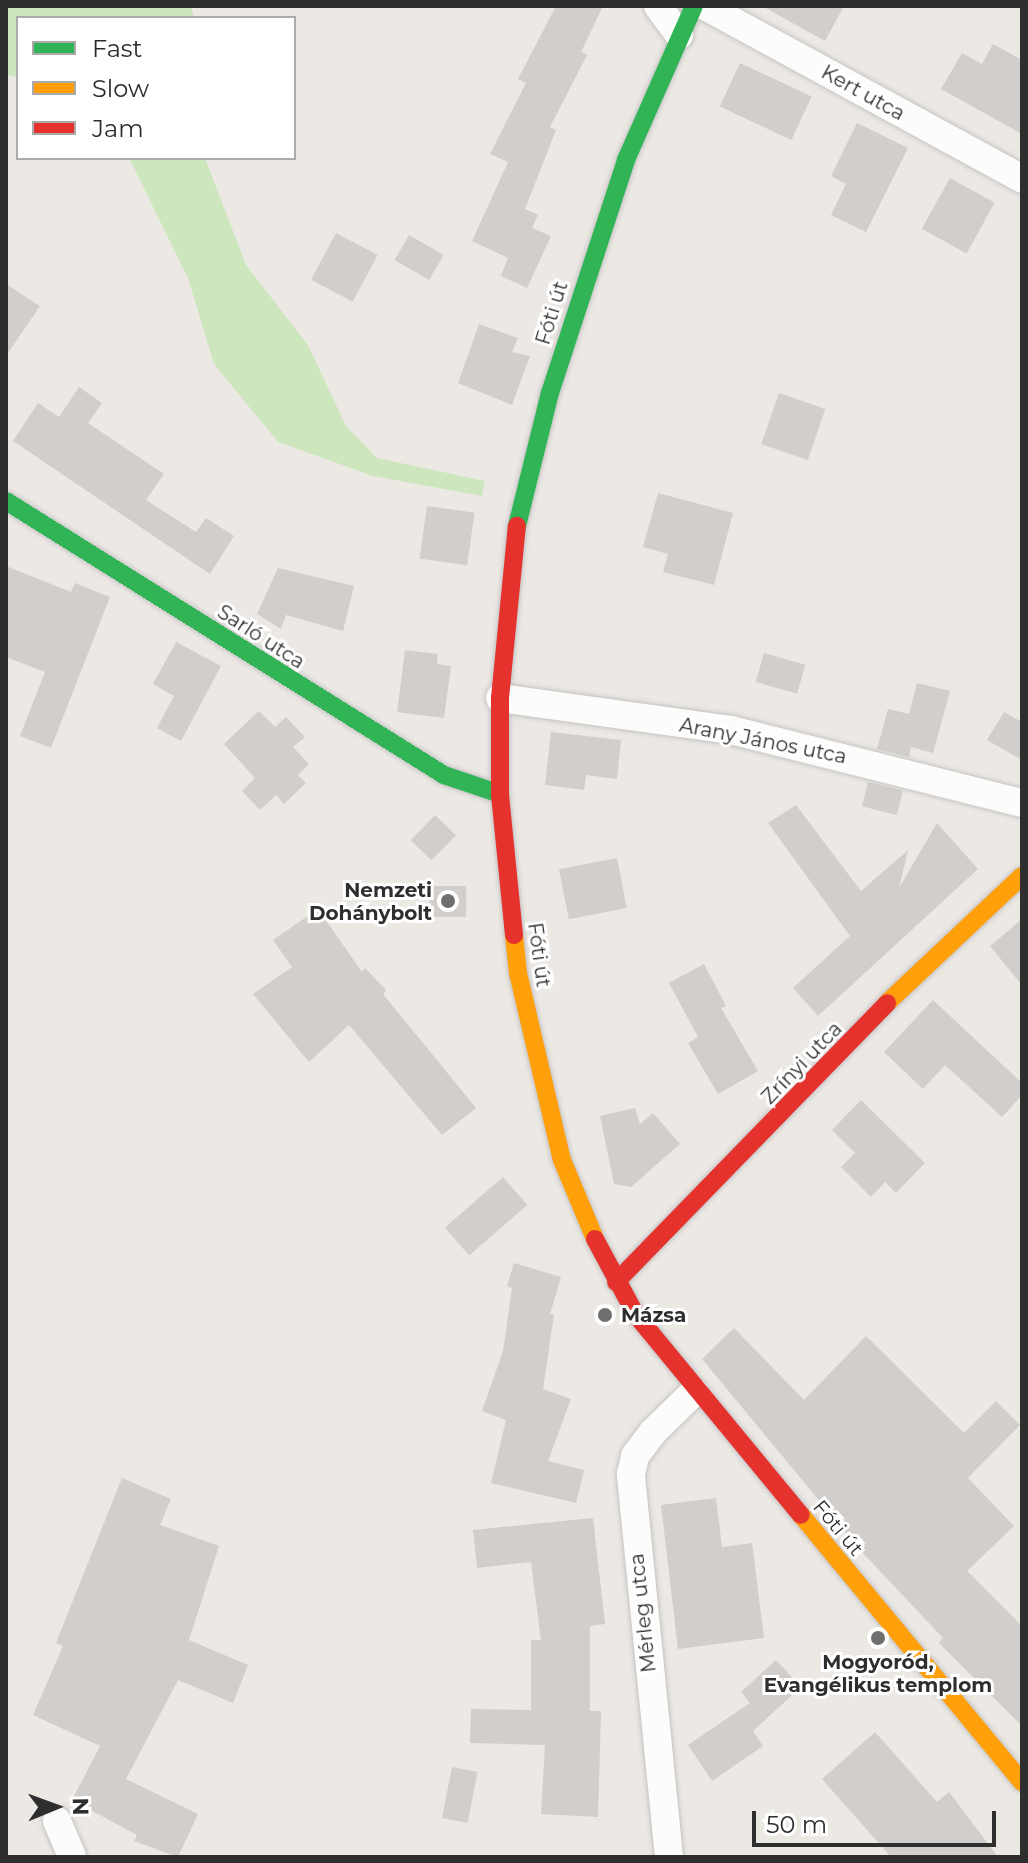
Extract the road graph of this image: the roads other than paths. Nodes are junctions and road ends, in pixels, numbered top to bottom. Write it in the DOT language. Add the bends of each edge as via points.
graph roads {
  1 [pos="658,6"];
  2 [pos="694,6"];
  3 [pos="705,6"];
  4 [pos="679,35"];
  5 [pos="1022,179"];
  6 [pos="6,501"];
  7 [pos="500,698"];
  8 [pos="500,794"];
  9 [pos="1022,803"];
  10 [pos="1022,876"];
  11 [pos="616,1282"];
  12 [pos="694,1392"];
  13 [pos="1022,1782"];
  14 [pos="57,1821"];
  15 [pos="72,1857"];
  16 [pos="669,1857"];
  1 -- 4 [label="street"];
  2 -- 4 [label="main road, Fóti út"];
  3 -- 5 [label="street, Kert utca"];
  4 -- 7 [label="main road, Fóti út" via="626,160 550,393 517,524"];
  6 -- 8 [label="main road, Sarló utca" via="444,775"];
  7 -- 8 [label="main road, Fóti út"];
  7 -- 9 [label="street, Arany János utca" via="731,730"];
  8 -- 11 [label="main road, Fóti út" via="518,973 533,1052 562,1160"];
  10 -- 11 [label="main road, Zrínyi utca" via="939,950"];
  11 -- 12 [label="main road, Fóti út"];
  12 -- 13 [label="main road, Fóti út"];
  12 -- 16 [label="street, Mérleg utca" via="653,1432 635,1456 631,1474"];
  14 -- 15 [label="street"];
}
